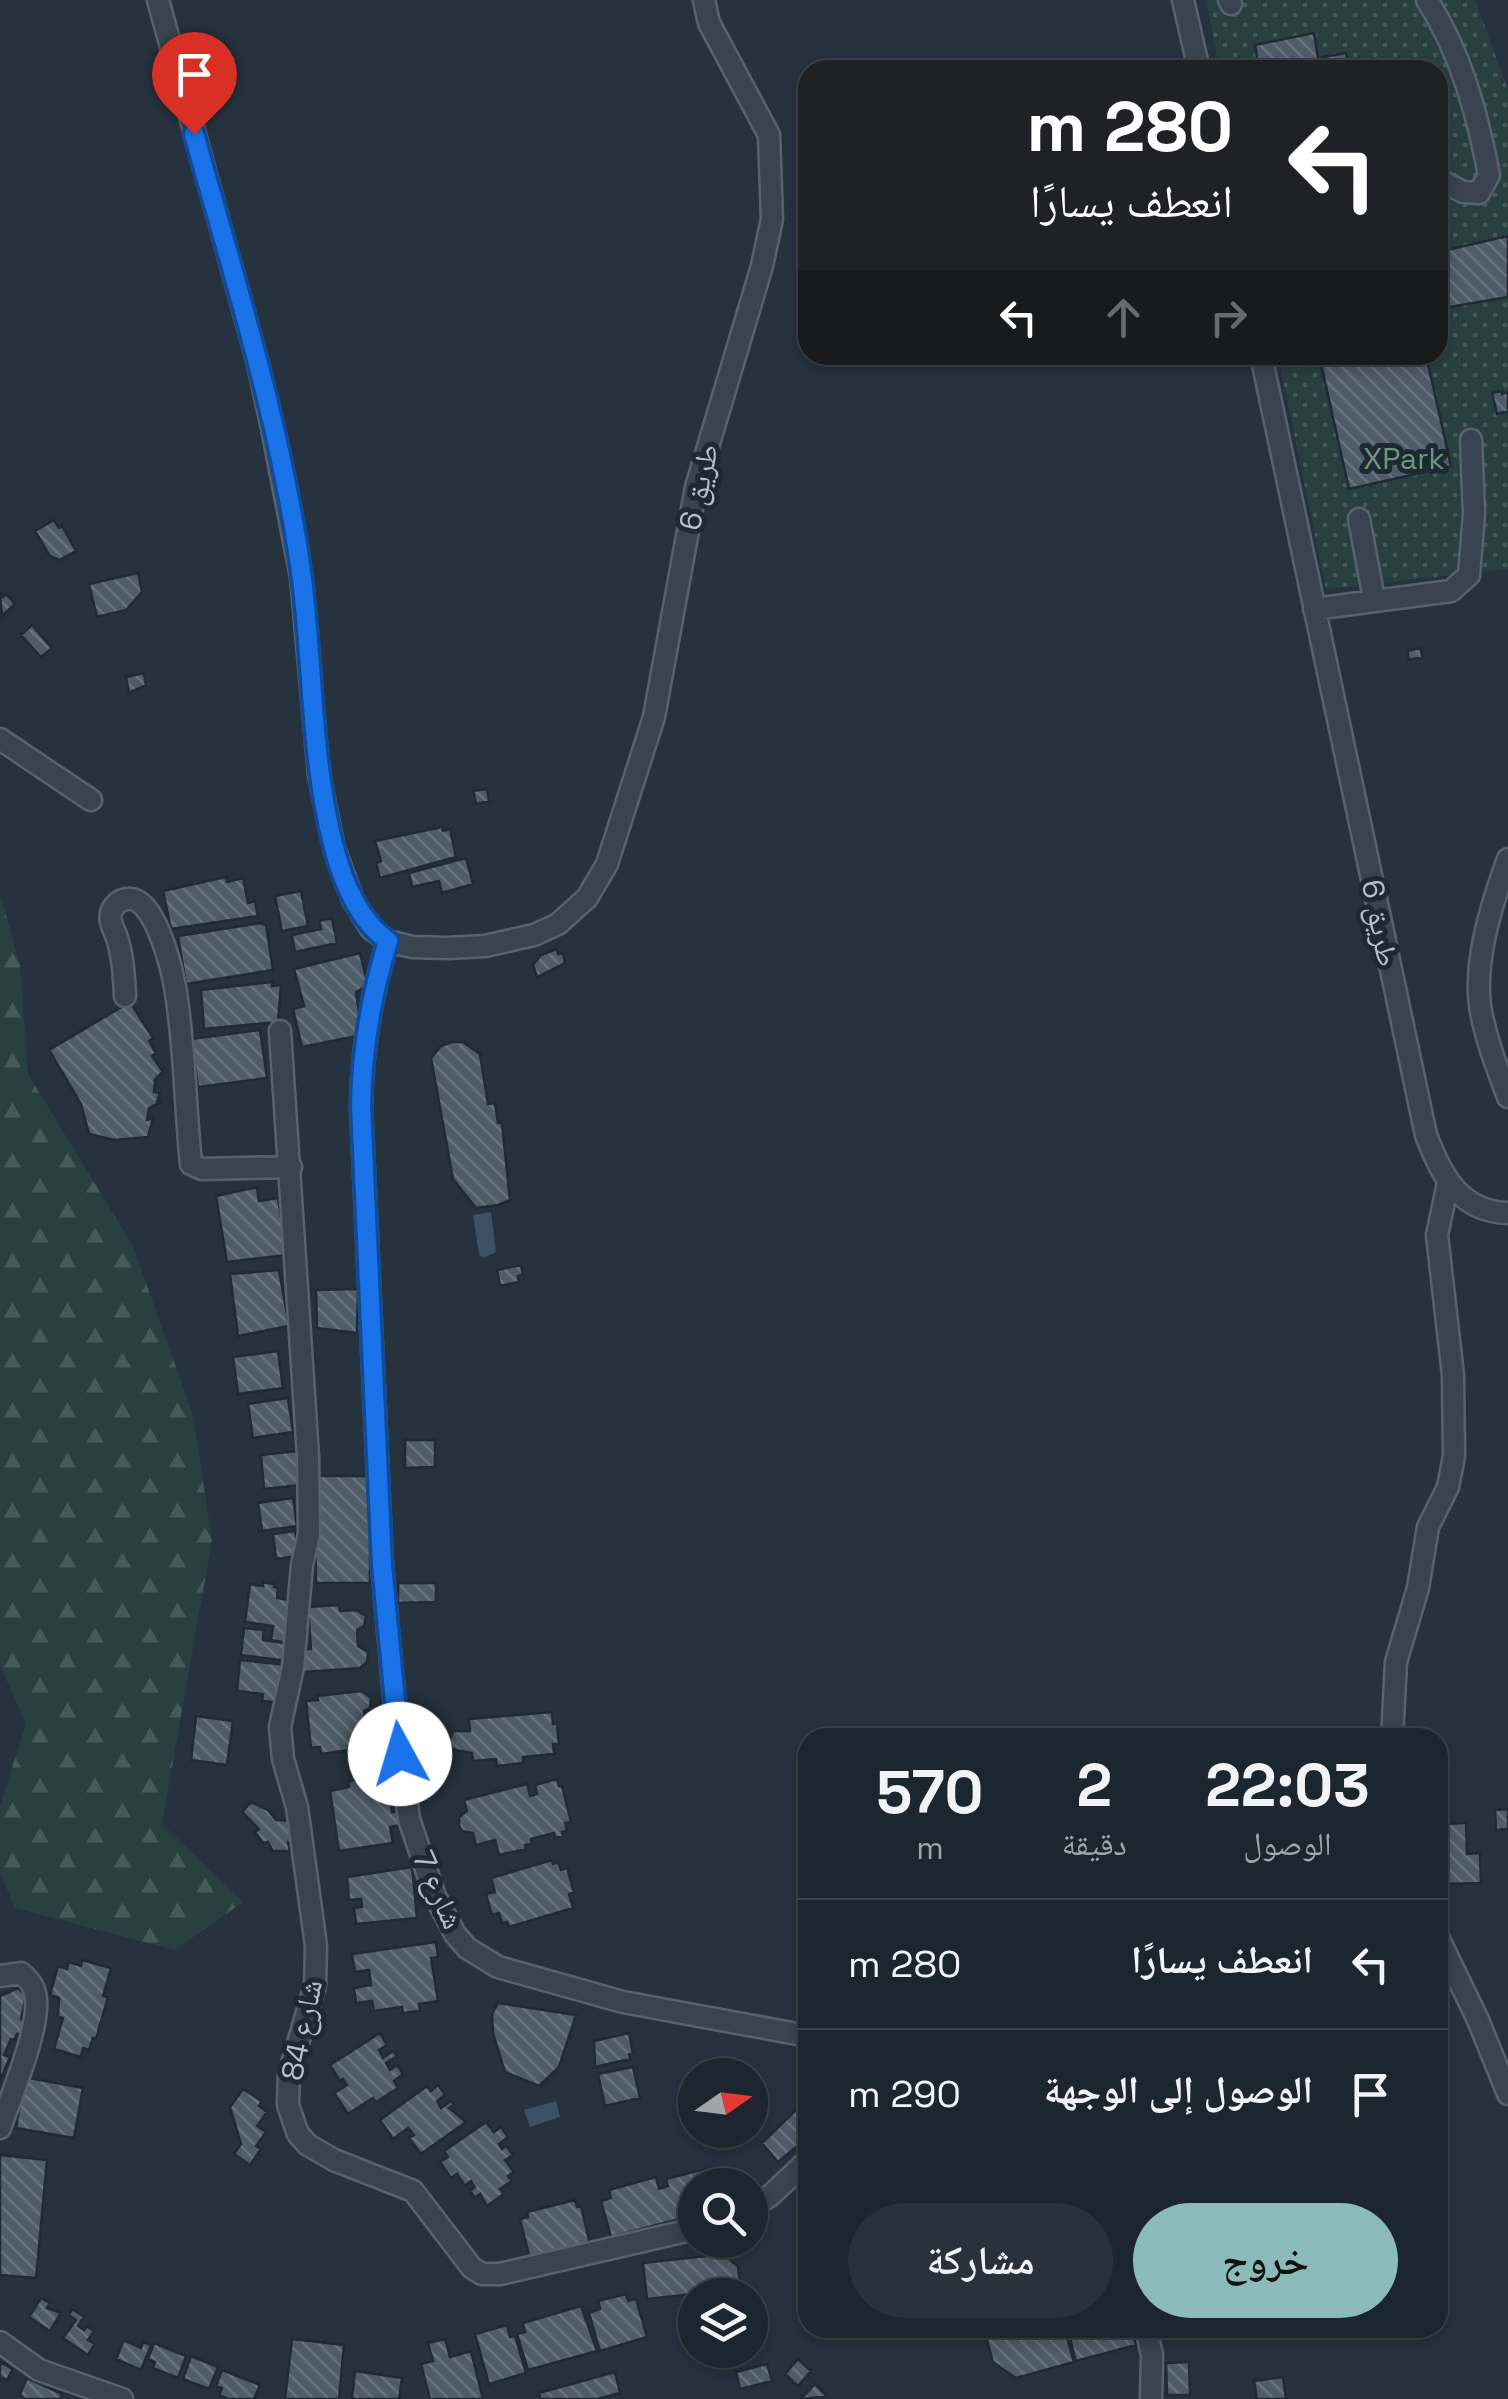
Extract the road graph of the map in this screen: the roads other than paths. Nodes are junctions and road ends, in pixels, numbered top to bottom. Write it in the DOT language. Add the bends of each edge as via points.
graph roads {
  1 [pos="158,0"];
  2 [pos="704,0"];
  3 [pos="1183,0"];
  4 [pos="1427,0"];
  5 [pos="1197,60"];
  6 [pos="1448,184"];
  7 [pos="1263,365"];
  8 [pos="1471,440"];
  9 [pos="1359,519"];
  10 [pos="1374,599"];
  11 [pos="1314,608"];
  12 [pos="0,739"];
  13 [pos="90,800"];
  14 [pos="1508,859"];
  15 [pos="388,941"];
  16 [pos="125,996"];
  17 [pos="280,1031"];
  18 [pos="1508,1097"];
  19 [pos="290,1167"];
  20 [pos="1448,1183"];
  21 [pos="1508,1213"];
  22 [pos="1393,1728"];
  23 [pos="1448,1958"];
  24 [pos="0,1976"];
  25 [pos="798,2034"];
  26 [pos="1508,2094"];
  27 [pos="0,2128"];
  28 [pos="798,2168"];
  29 [pos="768,2194"];
  30 [pos="678,2233"];
  31 [pos="1148,2338"];
  32 [pos="0,2342"];
  33 [pos="122,2399"];
  34 [pos="1151,2399"];
  1 -- 15 [label="street" via="286,492 302,577 319,775 334,848 358,910"];
  2 -- 15 [label="street, طريق 6" via="769,136 773,192 766,250 696,486 654,717 607,864 572,913 516,940 447,948"];
  3 -- 5 [label="street"];
  4 -- 6 [label="street" via="1462,66 1488,175 1479,194"];
  7 -- 11 [label="street, طريق 6"];
  8 -- 10 [label="street" via="1469,575 1451,591"];
  9 -- 10 [label="street"];
  10 -- 11 [label="street"];
  11 -- 20 [label="street, طريق 6" via="1416,1098"];
  12 -- 13 [label="street"];
  14 -- 18 [label="street" via="1479,984"];
  15 -- 25 [label="street, شارع 7" via="372,993 361,1106 382,1565 402,1778 426,1874 455,1934 478,1958 498,1967 623,2002"];
  16 -- 19 [label="street" via="120,946 110,922 119,901 130,898 149,911 175,987 191,1164 202,1170"];
  17 -- 19 [label="street"];
  19 -- 30 [label="street, شارع 84" via="309,1534 280,1727 316,1946 315,1985 289,2074 288,2105 298,2134 334,2160 413,2191 482,2274"];
  20 -- 21 [label="street" via="1483,1210"];
  20 -- 22 [label="street" via="1437,1234 1453,1375 1454,1456 1448,1487 1428,1527 1396,1662"];
  23 -- 26 [label="street"];
  24 -- 27 [label="street" via="21,1973 32,1981 36,2000"];
  28 -- 29 [label="street"];
  31 -- 34 [label="street"];
  32 -- 33 [label="street" via="40,2370"];
}
